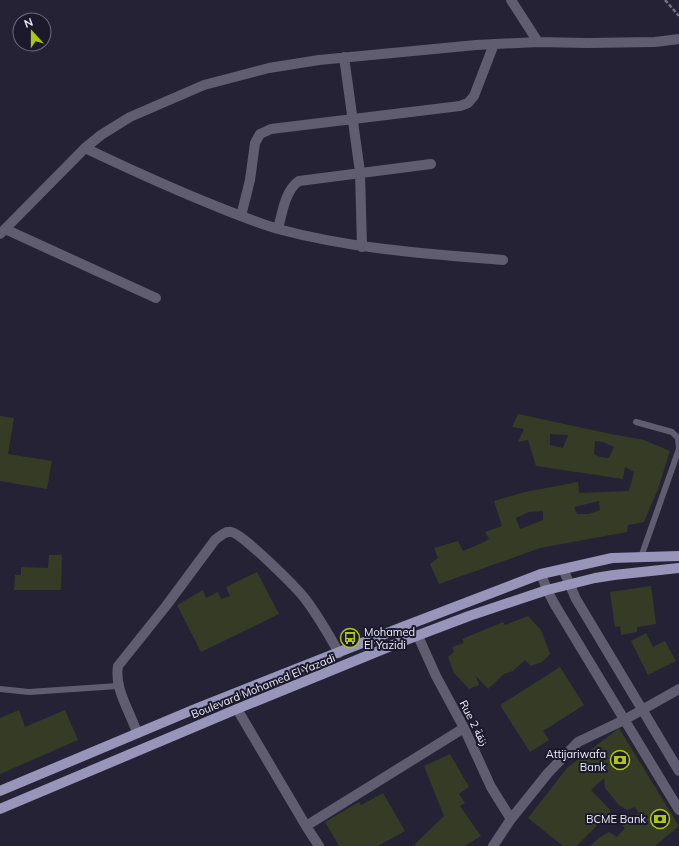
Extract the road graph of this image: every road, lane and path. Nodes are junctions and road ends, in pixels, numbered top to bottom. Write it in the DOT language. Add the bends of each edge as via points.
graph roads {
  1 [pos="511,0"];
  2 [pos="665,0"];
  3 [pos="679,16"];
  4 [pos="679,38"];
  5 [pos="538,42"];
  6 [pos="494,44"];
  7 [pos="344,57"];
  8 [pos="352,120"];
  9 [pos="85,148"];
  10 [pos="431,164"];
  11 [pos="360,172"];
  12 [pos="241,216"];
  13 [pos="278,229"];
  14 [pos="2,231"];
  15 [pos="362,247"];
  16 [pos="503,260"];
  17 [pos="156,298"];
  18 [pos="636,422"];
  19 [pos="679,556"];
  20 [pos="641,557"];
  21 [pos="679,568"];
  22 [pos="563,569"];
  23 [pos="541,574"];
  24 [pos="569,584"];
  25 [pos="547,590"];
  26 [pos="418,636"];
  27 [pos="339,653"];
  28 [pos="118,686"];
  29 [pos="0,689"];
  30 [pos="679,689"];
  31 [pos="237,709"];
  32 [pos="642,709"];
  33 [pos="624,720"];
  34 [pos="464,728"];
  35 [pos="137,733"];
  36 [pos="679,771"];
  37 [pos="0,792"];
  38 [pos="0,809"];
  39 [pos="679,810"];
  40 [pos="510,819"];
  41 [pos="306,826"];
  42 [pos="319,846"];
  43 [pos="493,846"];
  1 -- 5 [label="street"];
  2 -- 3 [label="path"];
  4 -- 5 [label="street" via="655,42"];
  5 -- 6 [label="street"];
  6 -- 7 [label="street"];
  6 -- 8 [label="street" via="474,96 468,103"];
  7 -- 8 [label="street"];
  7 -- 9 [label="street" via="269,68 204,85 130,117"];
  8 -- 11 [label="street"];
  8 -- 12 [label="street" via="271,129 260,134 255,143 250,180"];
  9 -- 12 [label="street" via="170,188"];
  9 -- 14 [label="street"];
  10 -- 11 [label="street"];
  11 -- 13 [label="street" via="303,179 297,182 289,193"];
  11 -- 15 [label="street"];
  12 -- 13 [label="street"];
  13 -- 15 [label="street"];
  14 -- 17 [label="street"];
  15 -- 16 [label="street"];
  18 -- 20 [label="lane" via="672,432 678,438 678,449"];
  19 -- 20 [label="main road, Boulevard Mohamed El Yazadi"];
  20 -- 22 [label="main road, Boulevard Mohamed El Yazadi" via="612,558"];
  21 -- 24 [label="main road, Boulevard Mohamed El Yazadi" via="614,575"];
  22 -- 23 [label="main road, Boulevard Mohamed El Yazadi"];
  22 -- 24 [label="street"];
  23 -- 25 [label="street"];
  23 -- 27 [label="main road, Boulevard Mohamed El Yazadi"];
  24 -- 25 [label="main road, Boulevard Mohamed El Yazadi"];
  24 -- 32 [label="street"];
  25 -- 26 [label="main road, Boulevard Mohamed El Yazadi"];
  25 -- 33 [label="street"];
  26 -- 31 [label="main road, Boulevard Mohamed El Yazadi"];
  26 -- 34 [label="street, Rue 2 زنقة"];
  27 -- 28 [label="street" via="297,589 250,544 236,533 230,532 215,540 118,666"];
  27 -- 35 [label="main road, Boulevard Mohamed El Yazadi"];
  28 -- 29 [label="lane" via="29,692"];
  28 -- 35 [label="street"];
  30 -- 32 [label="street"];
  31 -- 38 [label="main road, Boulevard Mohamed El Yazadi"];
  31 -- 41 [label="street"];
  32 -- 33 [label="street"];
  32 -- 36 [label="street"];
  33 -- 39 [label="street"];
  33 -- 40 [label="street" via="578,742"];
  34 -- 40 [label="street, Rue 2 زنقة" via="491,787"];
  34 -- 41 [label="street"];
  35 -- 37 [label="main road, Boulevard Mohamed El Yazadi"];
  40 -- 43 [label="street"];
  41 -- 42 [label="street"];
}
